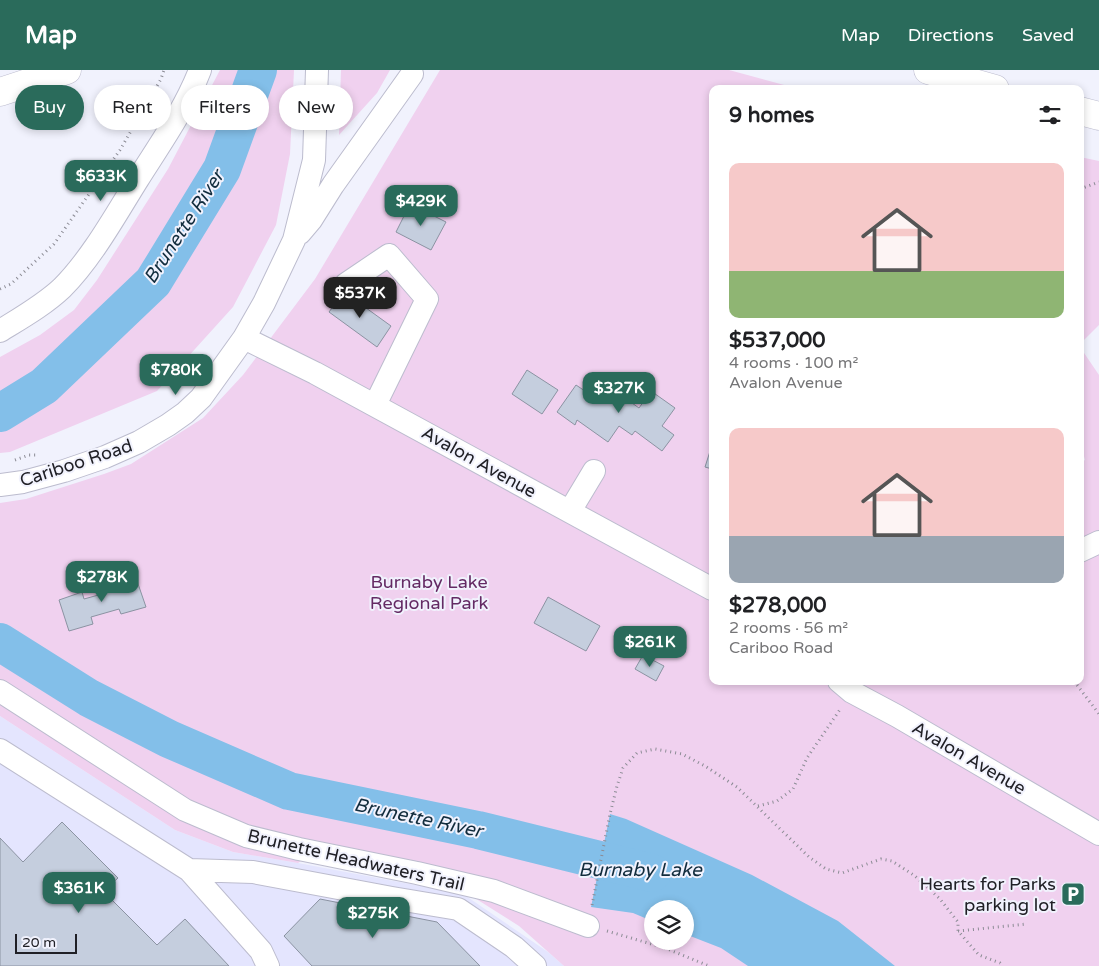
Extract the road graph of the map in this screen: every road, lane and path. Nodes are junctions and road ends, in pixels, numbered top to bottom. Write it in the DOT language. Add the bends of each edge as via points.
graph roads {
  1 [pos="67,70"];
  2 [pos="164,70"];
  3 [pos="200,70"];
  4 [pos="317,70"];
  5 [pos="928,70"];
  6 [pos="412,74"];
  7 [pos="981,85"];
  8 [pos="0,92"];
  9 [pos="1084,112"];
  10 [pos="1099,116"];
  11 [pos="1099,182"];
  12 [pos="1084,188"];
  13 [pos="294,240"];
  14 [pos="346,284"];
  15 [pos="0,289"];
  16 [pos="0,331"];
  17 [pos="244,338"];
  18 [pos="375,405"];
  19 [pos="42,455"];
  20 [pos="13,460"];
  21 [pos="594,471"];
  22 [pos="0,485"];
  23 [pos="570,511"];
  24 [pos="1099,542"];
  25 [pos="1084,548"];
  26 [pos="709,587"];
  27 [pos="1077,685"];
  28 [pos="845,686"];
  29 [pos="0,691"];
  30 [pos="1099,714"];
  31 [pos="0,750"];
  32 [pos="758,806"];
  33 [pos="1099,834"];
  34 [pos="188,870"];
  35 [pos="590,916"];
  36 [pos="1027,924"];
  37 [pos="958,931"];
  38 [pos="268,966"];
  39 [pos="535,966"];
  40 [pos="709,966"];
  41 [pos="1003,966"];
  1 -- 8 [label="main road"];
  2 -- 15 [label="path" via="120,150 54,244 11,284"];
  3 -- 16 [label="street" via="169,129 82,264 62,288"];
  4 -- 13 [label="street, Cariboo Road" via="314,160"];
  5 -- 7 [label="main road"];
  6 -- 13 [label="street"];
  9 -- 10 [label="main road"];
  11 -- 12 [label="path"];
  13 -- 17 [label="street, Cariboo Road"];
  14 -- 18 [label="street" via="389,255 427,299"];
  17 -- 18 [label="street, Avalon Avenue"];
  17 -- 22 [label="street, Cariboo Road" via="201,398 168,425 105,457 23,482"];
  18 -- 23 [label="street, Avalon Avenue"];
  19 -- 20 [label="path"];
  21 -- 23 [label="street"];
  23 -- 26 [label="street, Avalon Avenue"];
  24 -- 25 [label="street"];
  27 -- 30 [label="path"];
  28 -- 32 [label="path" via="793,789 777,801"];
  28 -- 33 [label="street, Avalon Avenue"];
  29 -- 35 [label="street, Brunette Headwaters Trail" via="185,810 246,836 417,873"];
  31 -- 34 [label="street"];
  32 -- 35 [label="path" via="737,787 682,754 655,749 637,753 623,768 617,786"];
  32 -- 37 [label="path" via="809,857 826,868 842,873 881,859 892,861 915,876 940,900 958,922"];
  34 -- 38 [label="street" via="261,951"];
  34 -- 39 [label="street" via="253,872 458,909 514,947"];
  35 -- 40 [label="path"];
  36 -- 37 [label="path"];
  37 -- 41 [label="path" via="979,956"];
}
